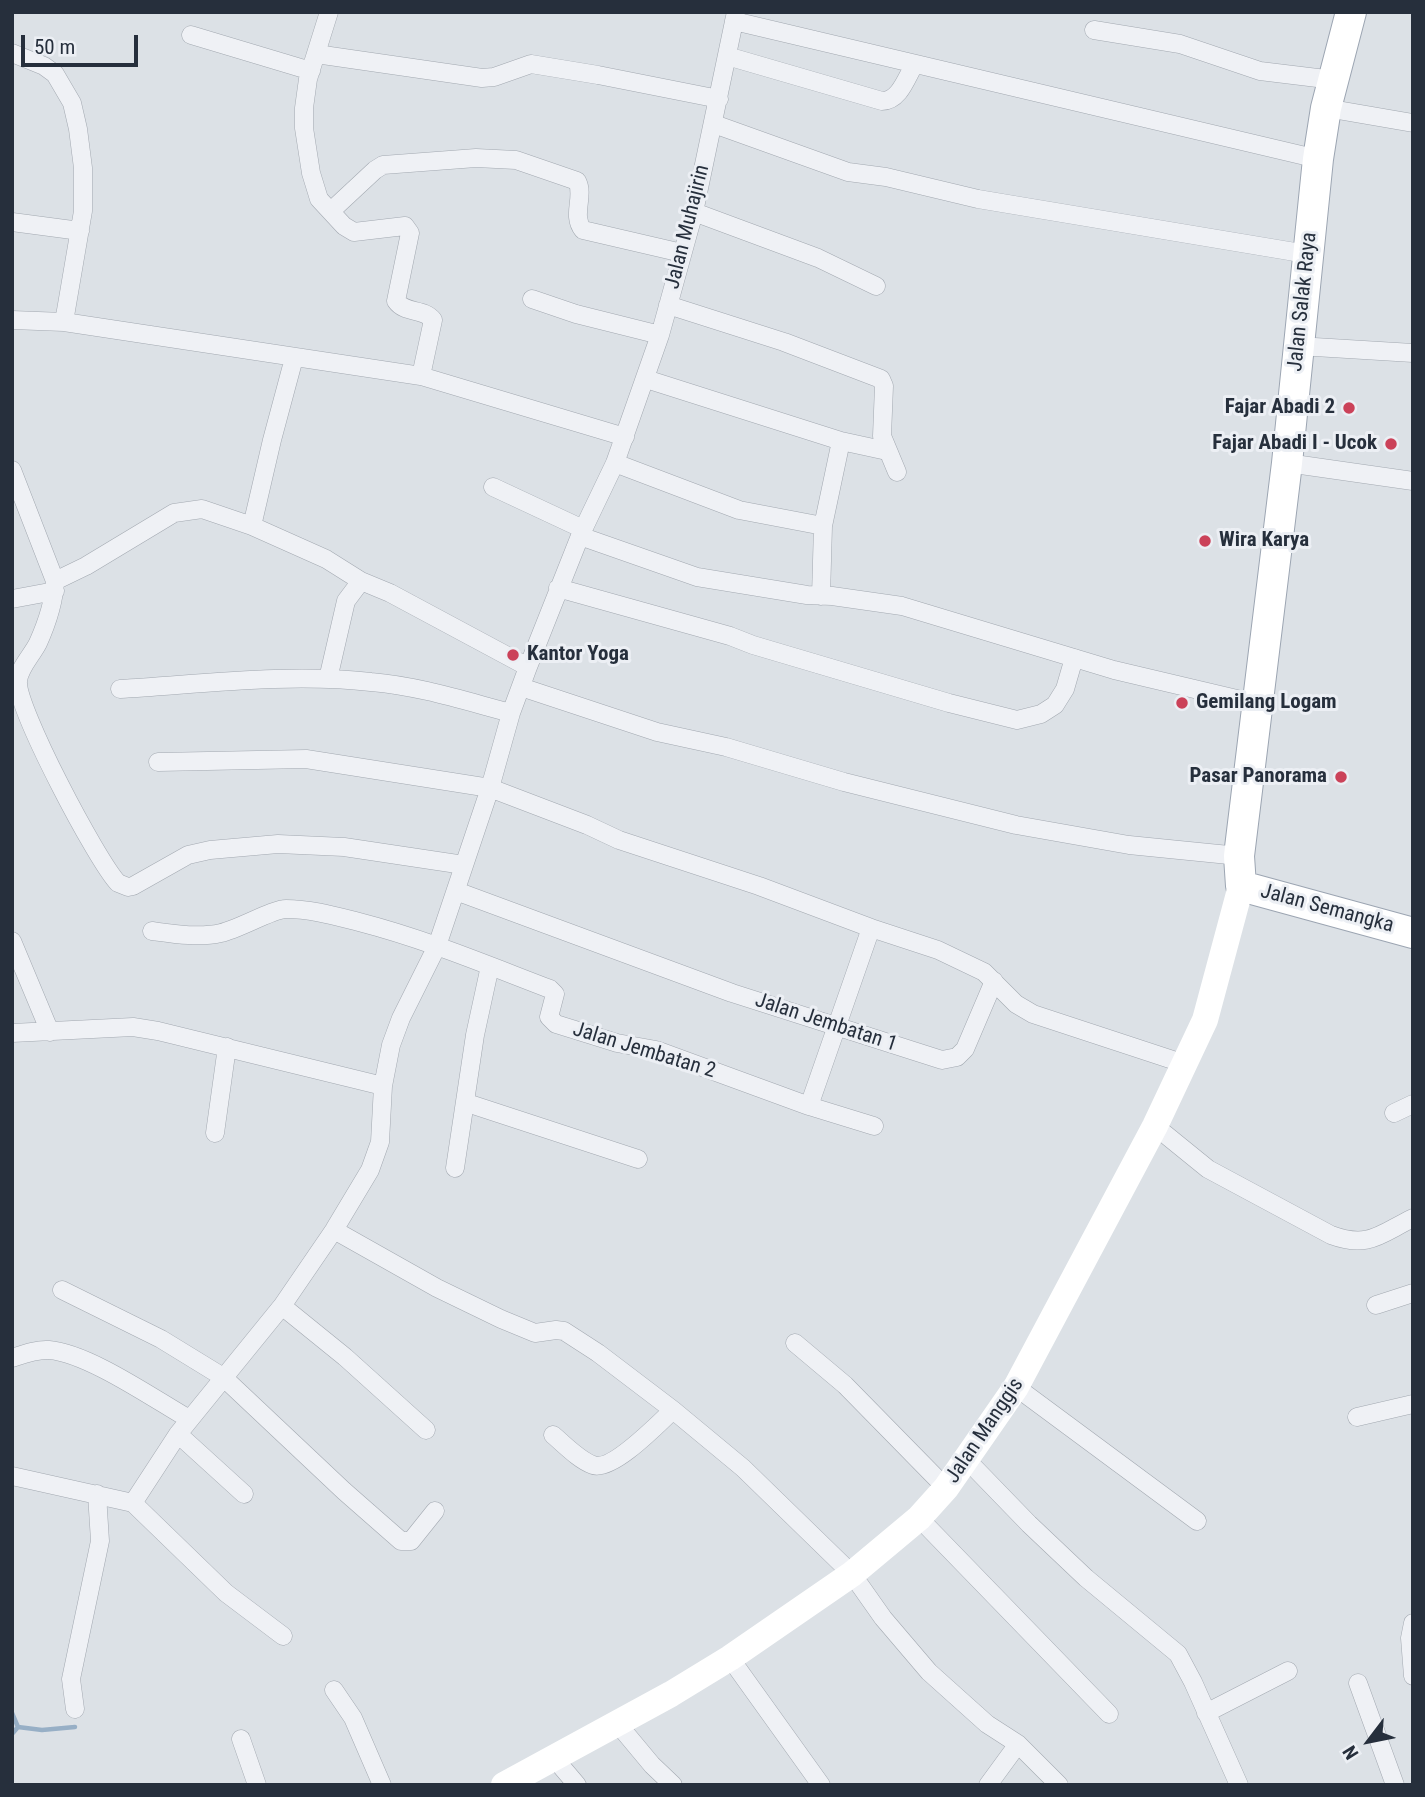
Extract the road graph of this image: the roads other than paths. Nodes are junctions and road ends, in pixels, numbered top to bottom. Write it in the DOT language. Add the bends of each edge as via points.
graph roads {
  1 [pos="329,12"];
  2 [pos="1351,12"];
  3 [pos="735,17"];
  4 [pos="1094,30"];
  5 [pos="191,35"];
  6 [pos="12,53"];
  7 [pos="727,56"];
  8 [pos="313,63"];
  9 [pos="914,65"];
  10 [pos="1330,94"];
  11 [pos="719,99"];
  12 [pos="1413,123"];
  13 [pos="714,124"];
  14 [pos="1318,159"];
  15 [pos="331,211"];
  16 [pos="694,212"];
  17 [pos="12,222"];
  18 [pos="80,231"];
  19 [pos="682,253"];
  20 [pos="1307,254"];
  21 [pos="876,286"];
  22 [pos="532,299"];
  23 [pos="668,305"];
  24 [pos="12,320"];
  25 [pos="64,322"];
  26 [pos="660,335"];
  27 [pos="1298,346"];
  28 [pos="1413,353"];
  29 [pos="294,358"];
  30 [pos="421,376"];
  31 [pos="646,379"];
  32 [pos="625,437"];
  33 [pos="841,442"];
  34 [pos="887,451"];
  35 [pos="615,463"];
  36 [pos="1287,463"];
  37 [pos="12,470"];
  38 [pos="897,472"];
  39 [pos="1413,481"];
  40 [pos="493,487"];
  41 [pos="252,526"];
  42 [pos="822,526"];
  43 [pos="582,532"];
  44 [pos="361,581"];
  45 [pos="55,586"];
  46 [pos="558,588"];
  47 [pos="821,596"];
  48 [pos="12,598"];
  49 [pos="1074,658"];
  50 [pos="528,667"];
  51 [pos="328,679"];
  52 [pos="521,687"];
  53 [pos="120,689"];
  54 [pos="1258,704"];
  55 [pos="512,713"];
  56 [pos="158,762"];
  57 [pos="491,788"];
  58 [pos="1239,856"];
  59 [pos="464,865"];
  60 [pos="1241,886"];
  61 [pos="456,891"];
  62 [pos="871,928"];
  63 [pos="152,931"];
  64 [pos="1413,933"];
  65 [pos="12,941"];
  66 [pos="437,946"];
  67 [pos="490,966"];
  68 [pos="994,981"];
  69 [pos="836,1028"];
  70 [pos="50,1031"];
  71 [pos="12,1033"];
  72 [pos="227,1047"];
  73 [pos="1185,1064"];
  74 [pos="383,1086"];
  75 [pos="467,1103"];
  76 [pos="1413,1104"];
  77 [pos="808,1106"];
  78 [pos="1394,1113"];
  79 [pos="874,1126"];
  80 [pos="1155,1126"];
  81 [pos="215,1133"];
  82 [pos="638,1159"];
  83 [pos="455,1168"];
  84 [pos="1413,1218"];
  85 [pos="334,1230"];
  86 [pos="62,1290"];
  87 [pos="1413,1293"];
  88 [pos="1376,1305"];
  89 [pos="282,1306"];
  90 [pos="795,1343"];
  91 [pos="14,1358"];
  92 [pos="223,1377"];
  93 [pos="1016,1387"];
  94 [pos="1413,1404"];
  95 [pos="673,1410"];
  96 [pos="1357,1417"];
  97 [pos="183,1427"];
  98 [pos="426,1430"];
  99 [pos="553,1435"];
  100 [pos="967,1460"];
  101 [pos="12,1476"];
  102 [pos="946,1489"];
  103 [pos="97,1494"];
  104 [pos="244,1494"];
  105 [pos="133,1503"];
  106 [pos="435,1511"];
  107 [pos="919,1518"];
  108 [pos="1197,1521"];
  109 [pos="852,1574"];
  110 [pos="1413,1623"];
  111 [pos="283,1636"];
  112 [pos="730,1658"];
  113 [pos="1288,1671"];
  114 [pos="1413,1676"];
  115 [pos="1358,1683"];
  116 [pos="334,1690"];
  117 [pos="75,1709"];
  118 [pos="1206,1713"];
  119 [pos="1109,1714"];
  120 [pos="617,1723"];
  121 [pos="241,1739"];
  122 [pos="1018,1744"];
  123 [pos="555,1759"];
  124 [pos="257,1785"];
  125 [pos="382,1785"];
  126 [pos="504,1785"];
  127 [pos="577,1785"];
  128 [pos="673,1785"];
  129 [pos="821,1785"];
  130 [pos="988,1785"];
  131 [pos="1059,1785"];
  132 [pos="1239,1785"];
  133 [pos="1395,1785"];
  1 -- 8 [label="street"];
  2 -- 10 [label="main road, Jalan Salak Raya"];
  3 -- 7 [label="street, Jalan Muhajirin"];
  3 -- 9 [label="street"];
  4 -- 10 [label="street" via="1180,44"];
  5 -- 8 [label="street"];
  6 -- 18 [label="street" via="55,74 72,103 83,167"];
  7 -- 9 [label="street" via="882,101 897,95"];
  7 -- 11 [label="street, Jalan Muhajirin"];
  8 -- 11 [label="street" via="482,78 531,64"];
  8 -- 15 [label="street" via="304,128 319,199"];
  9 -- 14 [label="street"];
  10 -- 12 [label="street"];
  10 -- 14 [label="main road, Jalan Salak Raya"];
  11 -- 13 [label="street, Jalan Muhajirin"];
  13 -- 16 [label="street, Jalan Muhajirin"];
  13 -- 20 [label="street" via="848,172 978,199"];
  14 -- 20 [label="main road, Jalan Salak Raya"];
  15 -- 19 [label="street" via="383,165 516,160 577,181 577,210 583,230"];
  15 -- 30 [label="street" via="354,232 408,229 396,301 433,320"];
  16 -- 19 [label="street, Jalan Muhajirin"];
  16 -- 21 [label="street" via="818,258"];
  17 -- 18 [label="street"];
  18 -- 25 [label="street"];
  19 -- 23 [label="street, Jalan Muhajirin"];
  20 -- 27 [label="main road, Jalan Salak Raya"];
  22 -- 26 [label="street"];
  23 -- 26 [label="street, Jalan Muhajirin"];
  23 -- 34 [label="street" via="784,341 881,379 882,436"];
  24 -- 25 [label="street"];
  25 -- 29 [label="street"];
  26 -- 31 [label="street, Jalan Muhajirin"];
  27 -- 28 [label="street"];
  27 -- 36 [label="main road, Jalan Salak Raya"];
  29 -- 30 [label="street"];
  29 -- 41 [label="street"];
  30 -- 32 [label="street"];
  31 -- 32 [label="street, Jalan Muhajirin"];
  31 -- 33 [label="street"];
  32 -- 35 [label="street, Jalan Muhajirin"];
  33 -- 34 [label="street"];
  33 -- 42 [label="street"];
  34 -- 38 [label="street"];
  35 -- 42 [label="street" via="738,510"];
  35 -- 43 [label="street, Jalan Muhajirin"];
  36 -- 39 [label="street"];
  36 -- 54 [label="main road, Jalan Salak Raya"];
  37 -- 45 [label="street"];
  40 -- 43 [label="street"];
  41 -- 44 [label="street" via="326,559"];
  41 -- 45 [label="street" via="202,509 187,510 154,523"];
  42 -- 47 [label="street"];
  43 -- 46 [label="street, Jalan Muhajirin"];
  43 -- 47 [label="street" via="697,577"];
  44 -- 50 [label="street"];
  44 -- 51 [label="street" via="346,601"];
  45 -- 48 [label="street"];
  45 -- 59 [label="street" via="50,613 20,674 19,689 74,812 118,883 133,886 188,855 278,844 344,847"];
  46 -- 49 [label="street" via="1017,720 1055,705"];
  46 -- 50 [label="street, Jalan Muhajirin"];
  47 -- 49 [label="street" via="902,606"];
  49 -- 54 [label="street"];
  50 -- 52 [label="street, Jalan Muhajirin"];
  51 -- 53 [label="street"];
  51 -- 55 [label="street" via="438,693"];
  52 -- 55 [label="street, Jalan Muhajirin"];
  52 -- 58 [label="street" via="657,732 1016,825 1129,845"];
  54 -- 58 [label="main road, Jalan Salak Raya"];
  55 -- 57 [label="street, Jalan Muhajirin"];
  56 -- 57 [label="street" via="306,760"];
  57 -- 59 [label="street, Jalan Muhajirin"];
  57 -- 62 [label="street" via="619,840"];
  58 -- 60 [label="main road, Jalan Salak Raya"];
  59 -- 61 [label="street, Jalan Muhajirin"];
  60 -- 64 [label="main road, Jalan Semangka"];
  60 -- 73 [label="street, Jalan Manggis" via="1205,1020"];
  61 -- 66 [label="street, Jalan Muhajirin"];
  61 -- 69 [label="street, Jalan Jembatan 1"];
  62 -- 68 [label="street" via="939,950 971,964"];
  62 -- 69 [label="street"];
  63 -- 66 [label="street" via="220,933 287,909 320,912"];
  65 -- 70 [label="street"];
  66 -- 67 [label="street"];
  66 -- 74 [label="street, Jalan Muhajirin" via="401,1018"];
  67 -- 75 [label="street"];
  67 -- 77 [label="street, Jalan Jembatan 2" via="553,990 549,1017 556,1024 656,1050"];
  68 -- 69 [label="street, Jalan Jembatan 1" via="965,1049 950,1060"];
  68 -- 73 [label="street" via="1033,1014"];
  69 -- 77 [label="street"];
  70 -- 71 [label="street"];
  70 -- 72 [label="street" via="134,1027"];
  72 -- 74 [label="street"];
  72 -- 81 [label="street"];
  73 -- 80 [label="street, Jalan Manggis"];
  74 -- 85 [label="street, Jalan Muhajirin" via="380,1142 370,1170"];
  75 -- 82 [label="street"];
  75 -- 83 [label="street"];
  76 -- 78 [label="street"];
  77 -- 79 [label="street"];
  80 -- 84 [label="street" via="1208,1169 1331,1236 1361,1242"];
  80 -- 93 [label="street, Jalan Manggis"];
  85 -- 89 [label="street, Jalan Muhajirin"];
  85 -- 95 [label="street" via="437,1288 525,1330 572,1335"];
  86 -- 92 [label="street" via="161,1339"];
  87 -- 88 [label="street"];
  89 -- 92 [label="street, Jalan Muhajirin"];
  89 -- 98 [label="street"];
  90 -- 102 [label="street" via="845,1385"];
  91 -- 97 [label="street" via="47,1350 81,1359 126,1382"];
  92 -- 97 [label="street, Jalan Muhajirin"];
  92 -- 106 [label="street" via="401,1541 411,1541"];
  93 -- 100 [label="street, Jalan Manggis"];
  93 -- 108 [label="street"];
  94 -- 96 [label="street"];
  95 -- 99 [label="street" via="604,1466 590,1464"];
  95 -- 109 [label="street" via="743,1468"];
  97 -- 104 [label="street"];
  97 -- 105 [label="street, Jalan Muhajirin"];
  100 -- 102 [label="street, Jalan Manggis"];
  100 -- 118 [label="street" via="1086,1578 1178,1654"];
  101 -- 103 [label="street"];
  102 -- 107 [label="street, Jalan Manggis"];
  103 -- 105 [label="street"];
  103 -- 117 [label="street" via="100,1541 71,1679"];
  105 -- 111 [label="street" via="226,1593"];
  107 -- 109 [label="street, Jalan Manggis"];
  107 -- 119 [label="street"];
  109 -- 112 [label="street, Jalan Manggis"];
  109 -- 122 [label="street" via="929,1672 987,1724"];
  110 -- 114 [label="street"];
  112 -- 120 [label="street, Jalan Manggis"];
  112 -- 129 [label="street"];
  113 -- 118 [label="street"];
  115 -- 133 [label="street"];
  116 -- 125 [label="street" via="353,1718"];
  118 -- 132 [label="street"];
  120 -- 123 [label="street, Jalan Manggis"];
  120 -- 128 [label="street"];
  121 -- 124 [label="street"];
  122 -- 130 [label="street"];
  122 -- 131 [label="street"];
  123 -- 126 [label="street, Jalan Manggis"];
  123 -- 127 [label="street"];
}
